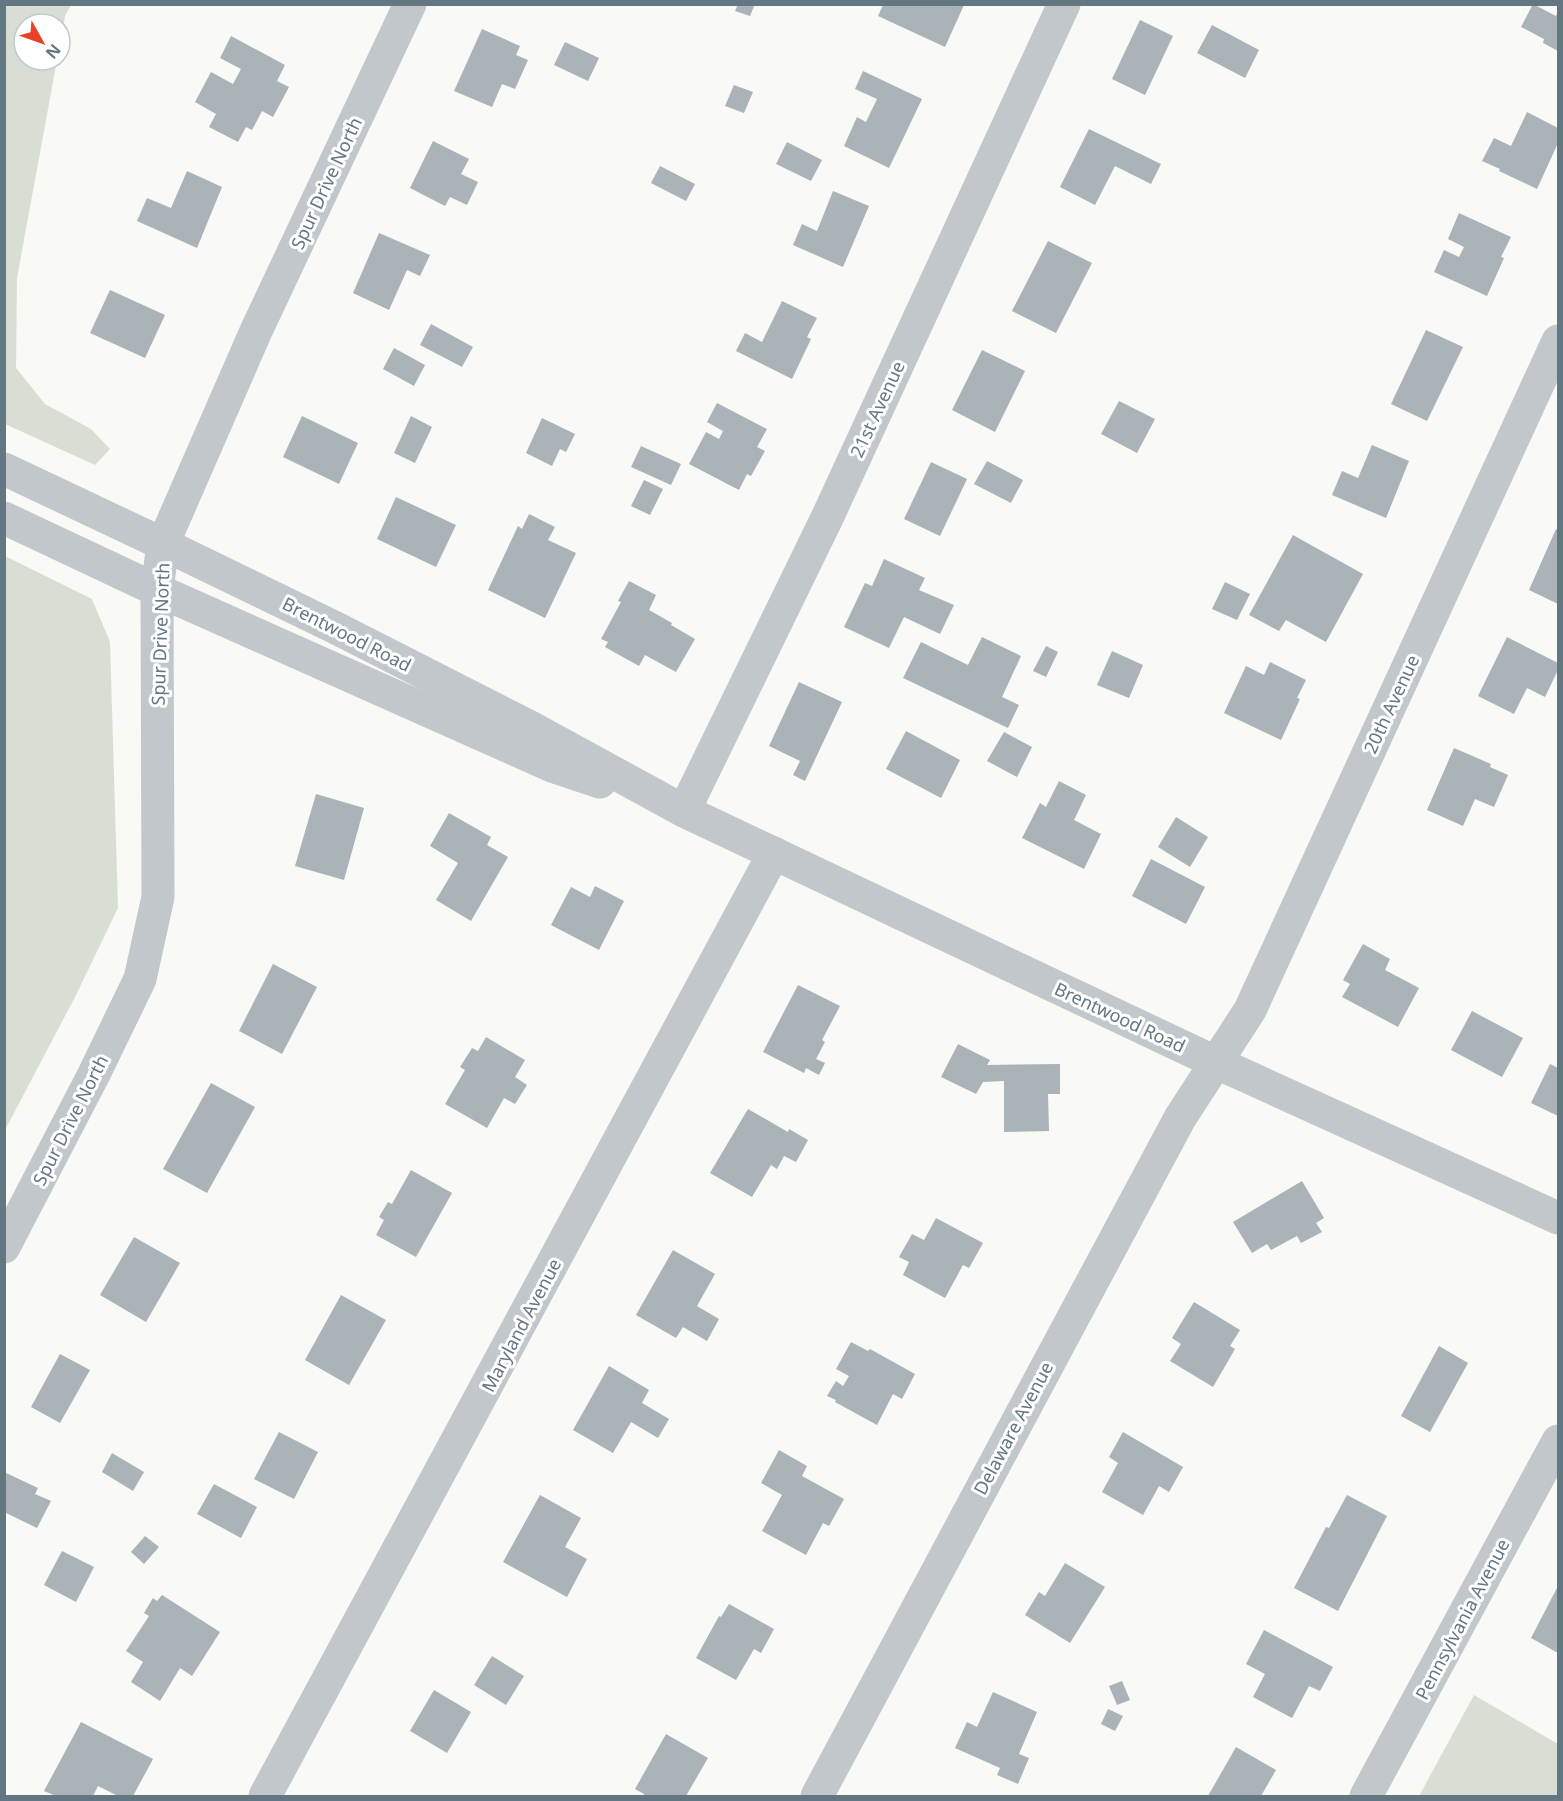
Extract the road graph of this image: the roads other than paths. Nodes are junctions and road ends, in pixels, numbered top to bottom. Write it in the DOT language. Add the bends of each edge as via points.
graph roads {
  1 [pos="410,4"];
  2 [pos="1064,4"];
  3 [pos="1558,340"];
  4 [pos="4,469"];
  5 [pos="4,518"];
  6 [pos="163,544"];
  7 [pos="157,590"];
  8 [pos="684,811"];
  9 [pos="774,853"];
  10 [pos="1215,1062"];
  11 [pos="1558,1218"];
  12 [pos="4,1247"];
  13 [pos="1558,1441"];
  14 [pos="266,1797"];
  15 [pos="817,1797"];
  16 [pos="1366,1797"];
  1 -- 6 [label="street, Spur Drive North" via="256,331"];
  2 -- 8 [label="street, 21st Avenue" via="827,518"];
  3 -- 10 [label="street, 20th Avenue" via="1250,1010"];
  4 -- 6 [label="street, Brentwood Road"];
  5 -- 7 [label="street, Brentwood Road"];
  6 -- 7 [label="street, Spur Drive North"];
  6 -- 8 [label="street, Brentwood Road" via="338,629"];
  7 -- 8 [label="street, Brentwood Road" via="552,766"];
  7 -- 12 [label="street, Spur Drive North" via="158,897 140,979"];
  8 -- 9 [label="street, Brentwood Road"];
  9 -- 10 [label="street, Brentwood Road"];
  9 -- 14 [label="street, Maryland Avenue"];
  10 -- 11 [label="street, Brentwood Road"];
  10 -- 15 [label="street, Delaware Avenue" via="1174,1128"];
  13 -- 16 [label="street, Pennsylvania Avenue"];
}
